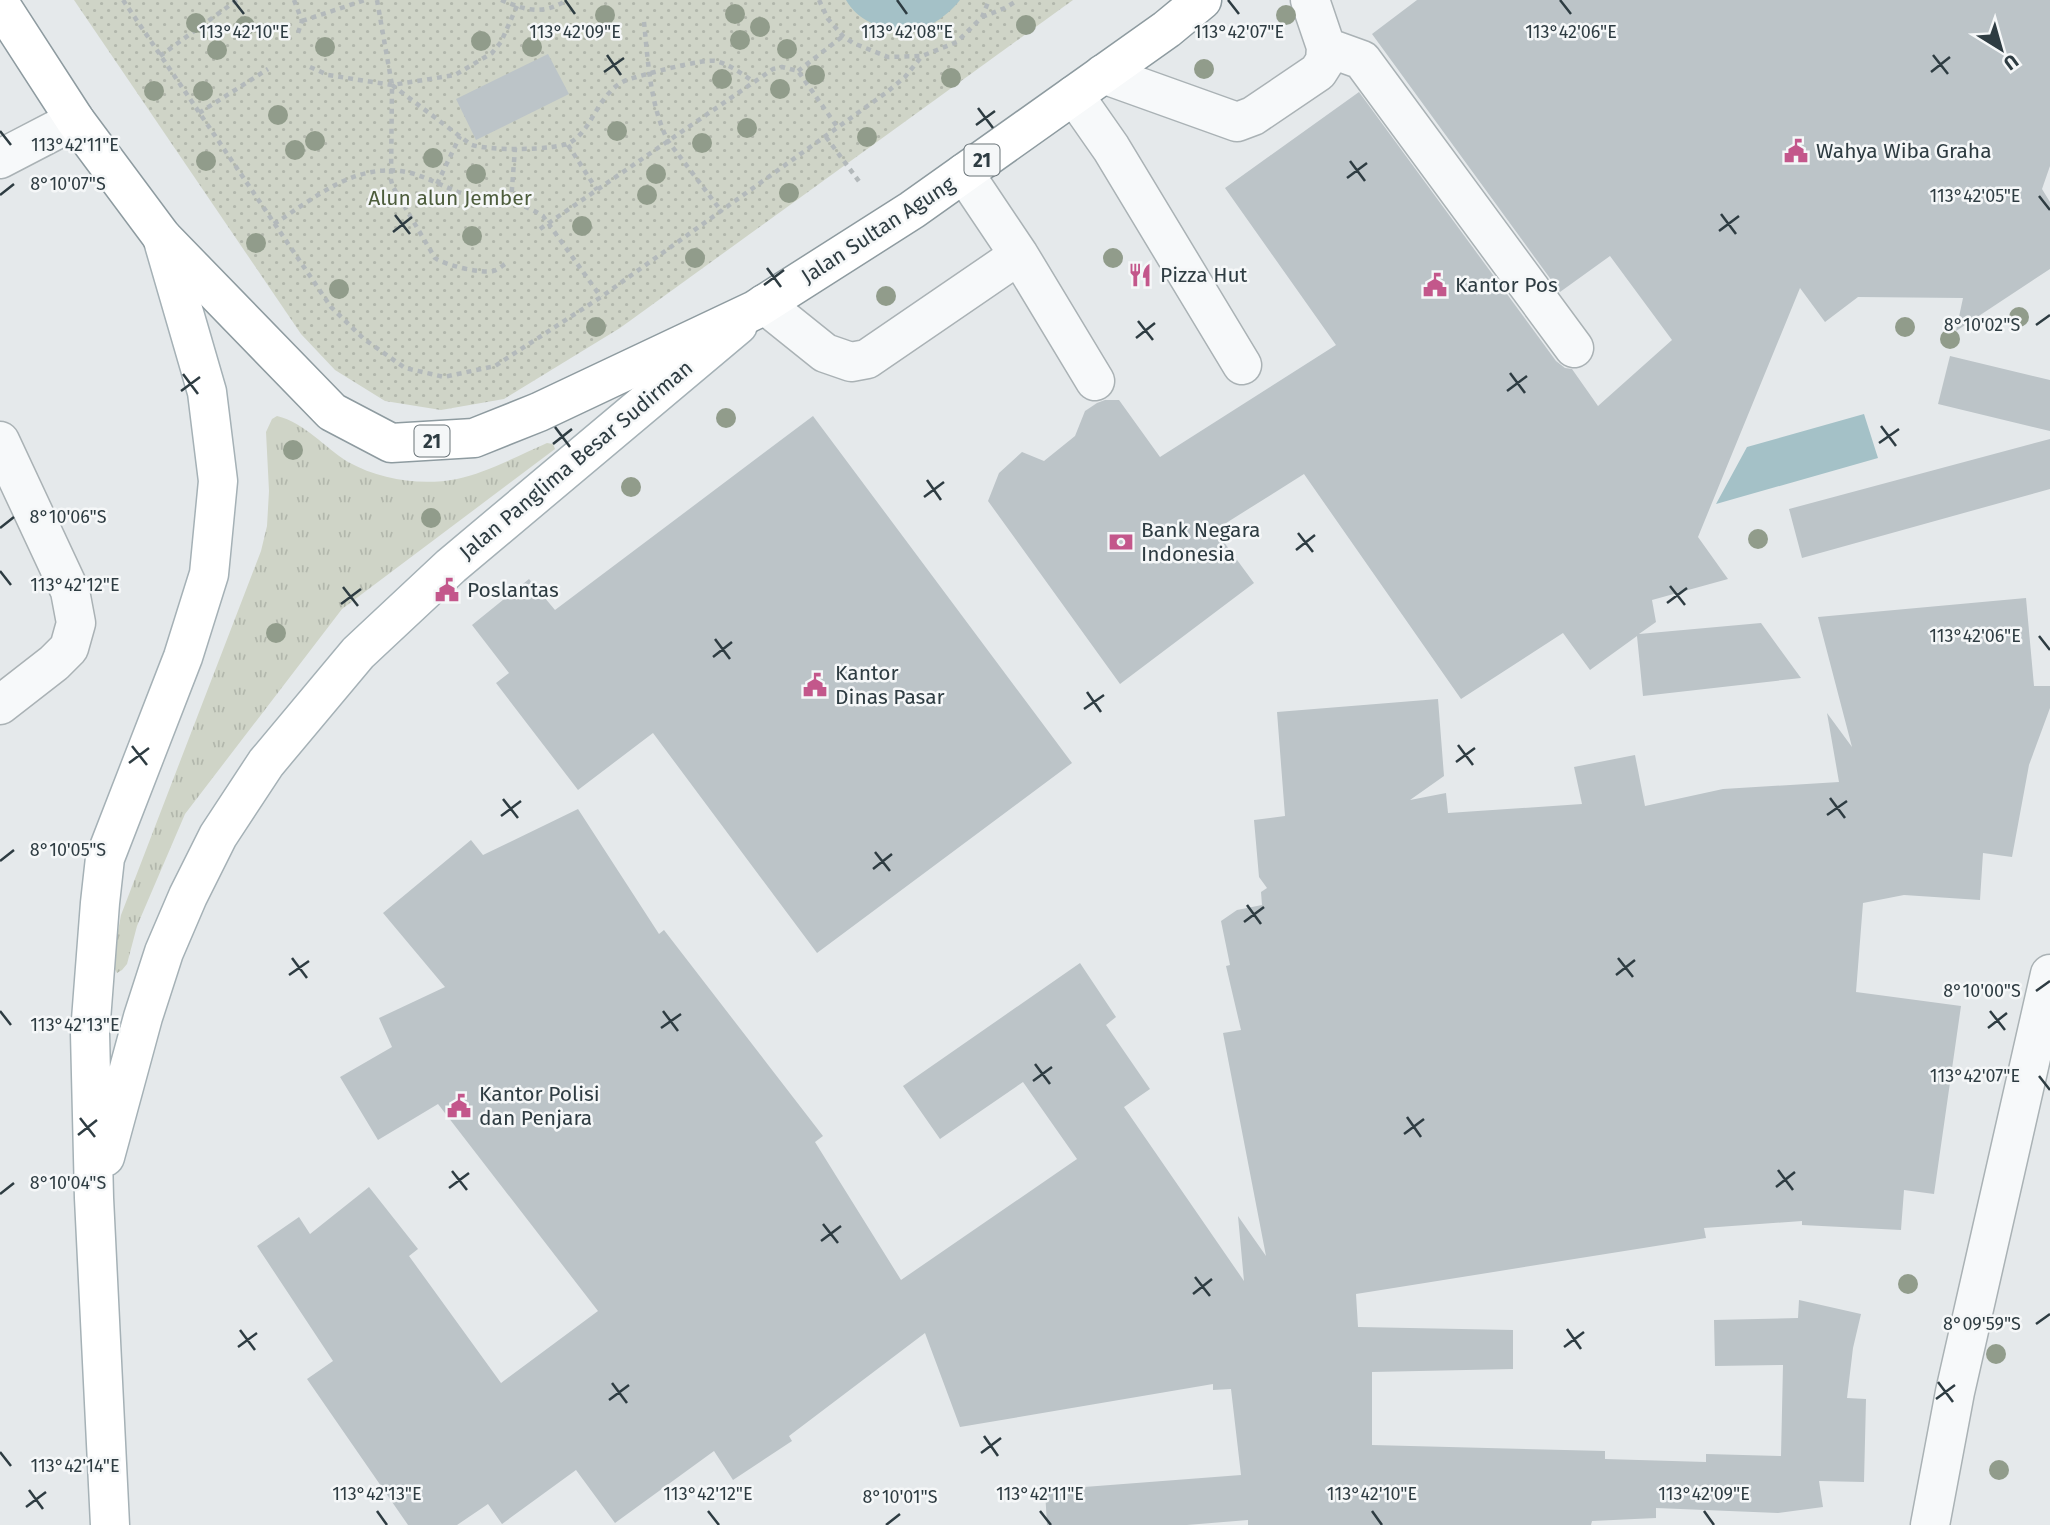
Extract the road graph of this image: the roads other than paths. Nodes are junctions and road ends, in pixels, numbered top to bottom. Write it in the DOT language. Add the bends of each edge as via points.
graph roads {
  1 [pos="1202,0"];
  2 [pos="1310,0"];
  3 [pos="0,4"];
  4 [pos="1326,47"];
  5 [pos="1089,85"];
  6 [pos="75,120"];
  7 [pos="0,159"];
  8 [pos="964,173"];
  9 [pos="162,237"];
  10 [pos="1019,255"];
  11 [pos="760,307"];
  12 [pos="1574,348"];
  13 [pos="1242,366"];
  14 [pos="1095,382"];
  15 [pos="0,441"];
  16 [pos="0,705"];
  17 [pos="2050,974"];
  18 [pos="94,1198"];
  19 [pos="110,1525"];
  20 [pos="1930,1525"];
  1 -- 5 [label="main road, Jalan Sultan Agung / 21"];
  2 -- 4 [label="street"];
  3 -- 6 [label="main road, 21"];
  4 -- 5 [label="street" via="1318,72 1237,122"];
  4 -- 12 [label="street" via="1363,60"];
  5 -- 8 [label="main road, Jalan Sultan Agung / 21"];
  5 -- 13 [label="street" via="1111,148"];
  6 -- 7 [label="street"];
  6 -- 9 [label="main road, 21"];
  8 -- 10 [label="street"];
  8 -- 11 [label="main road, Jalan Sultan Agung / 21"];
  9 -- 11 [label="main road, 21" via="332,412 391,443 474,438"];
  9 -- 18 [label="main road, Jalan Panglima Besar Sudirman" via="207,392 218,481 209,574 183,657 105,858 90,1033"];
  10 -- 11 [label="street" via="867,359 851,362 825,353"];
  10 -- 14 [label="street"];
  11 -- 18 [label="main road, Jalan Panglima Besar Sudirman" via="441,575 358,653 266,763 218,836 164,952"];
  15 -- 16 [label="street" via="71,591 76,623 69,648"];
  17 -- 20 [label="street" via="1955,1392"];
  18 -- 19 [label="main road, Jalan Panglima Besar Sudirman"];
}
